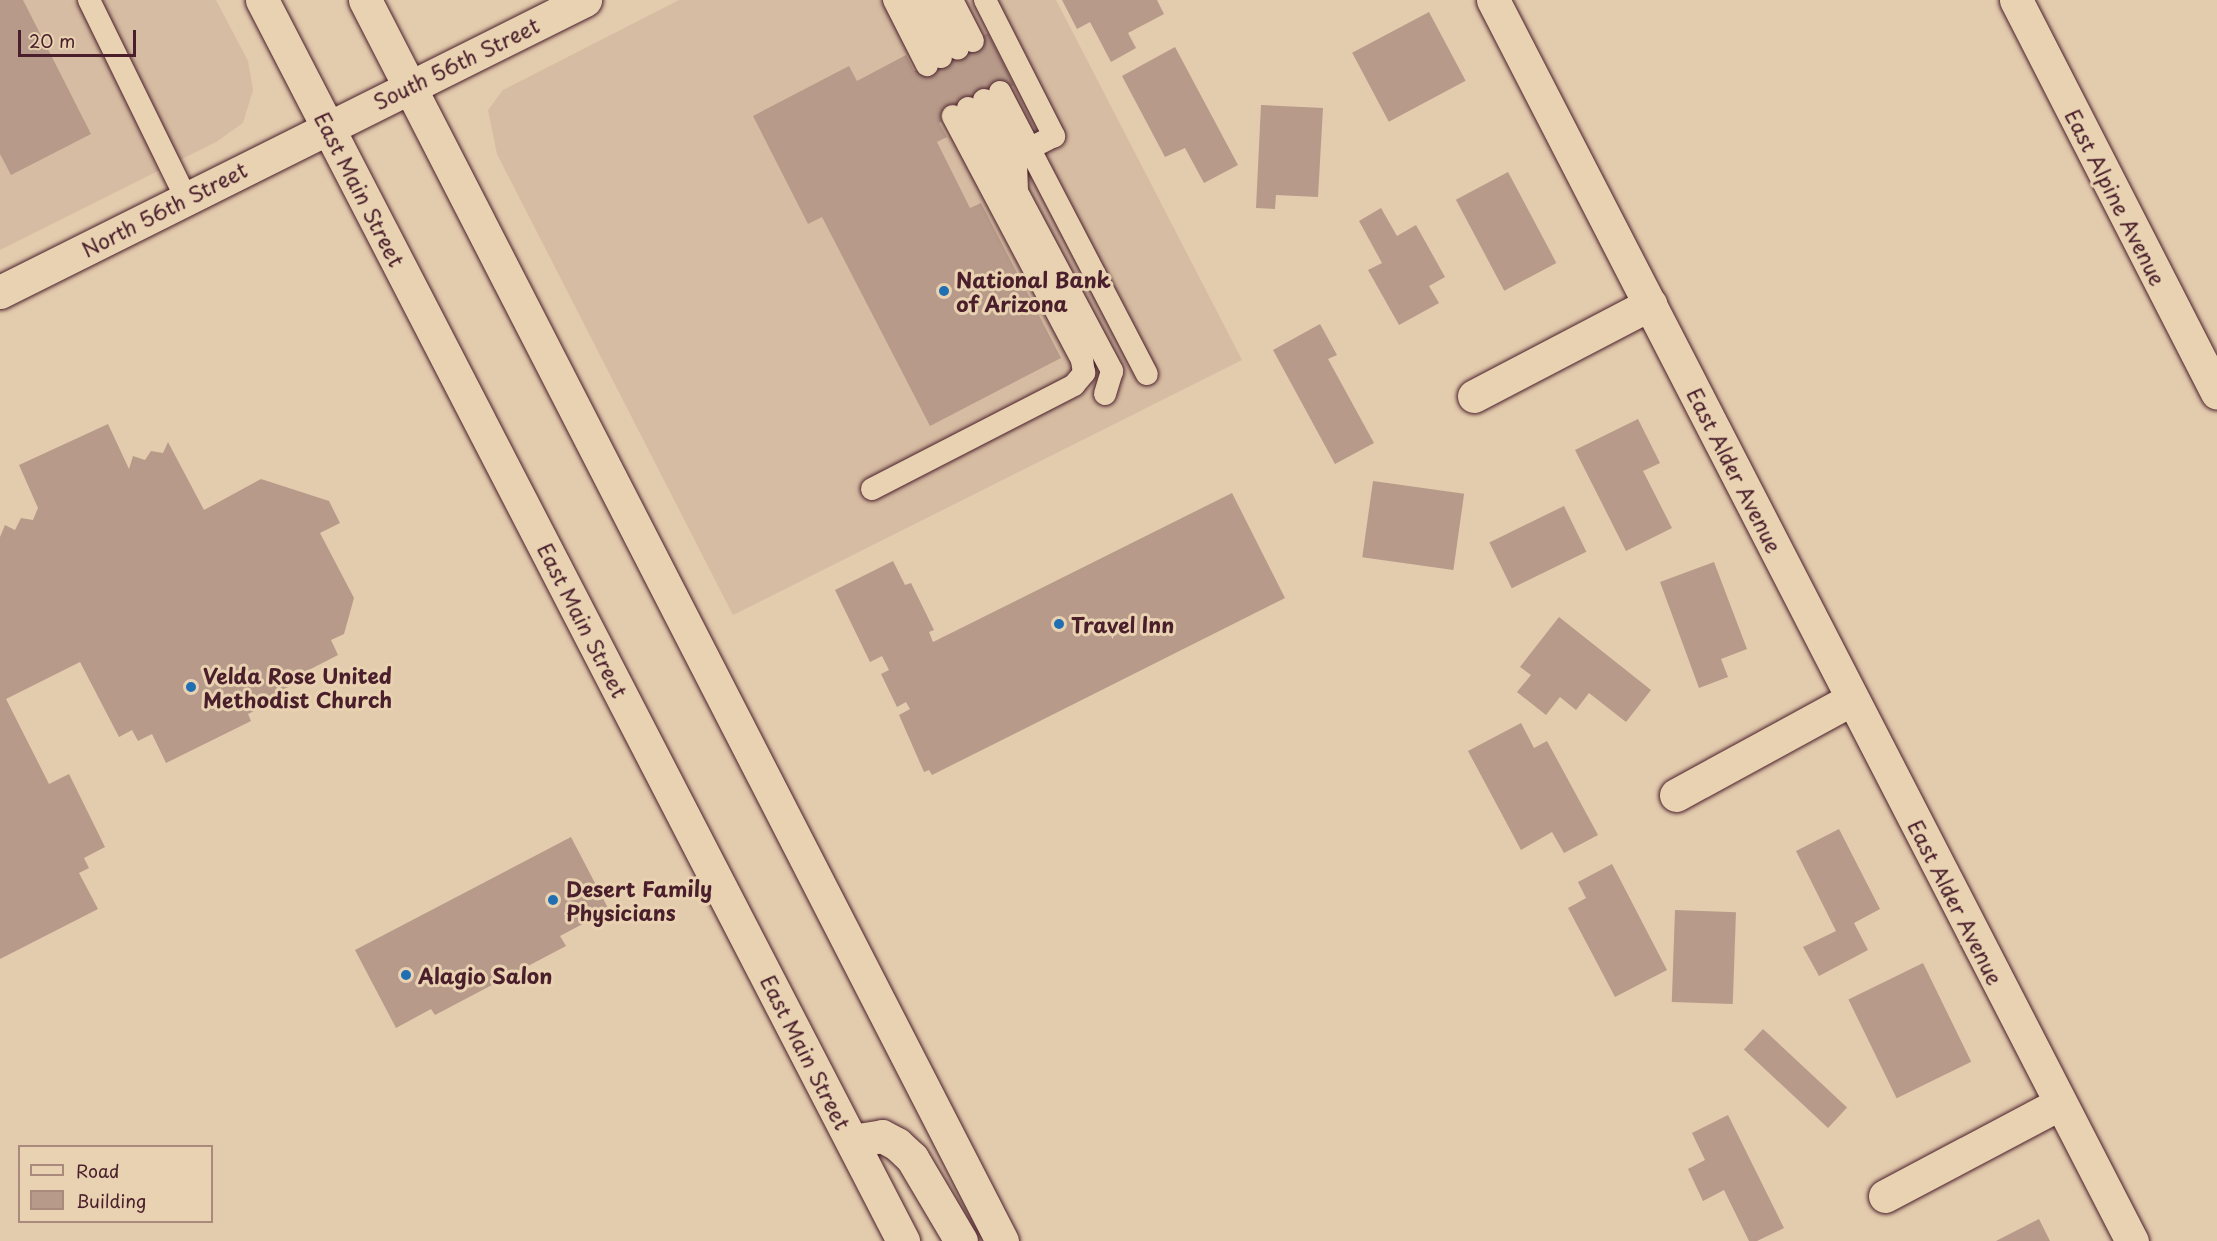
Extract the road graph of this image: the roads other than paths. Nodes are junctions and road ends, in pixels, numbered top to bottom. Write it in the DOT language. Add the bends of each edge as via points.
graph roads {
  1 [pos="89,0"];
  2 [pos="262,0"];
  3 [pos="365,0"];
  4 [pos="585,0"];
  5 [pos="894,0"];
  6 [pos="912,0"];
  7 [pos="932,0"];
  8 [pos="952,0"];
  9 [pos="985,0"];
  10 [pos="1494,0"];
  11 [pos="2016,0"];
  12 [pos="950,53"];
  13 [pos="410,86"];
  14 [pos="976,104"];
  15 [pos="327,126"];
  16 [pos="1029,149"];
  17 [pos="186,198"];
  18 [pos="1,288"];
  19 [pos="1650,304"];
  20 [pos="1146,374"];
  21 [pos="2217,393"];
  22 [pos="1105,394"];
  23 [pos="1474,396"];
  24 [pos="872,489"];
  25 [pos="1852,699"];
  26 [pos="1676,795"];
  27 [pos="2059,1104"];
  28 [pos="852,1141"];
  29 [pos="1885,1196"];
  30 [pos="903,1241"];
  31 [pos="961,1241"];
  32 [pos="1002,1241"];
  33 [pos="2132,1241"];
  1 -- 17 [label="lane"];
  2 -- 15 [label="street, East Main Street"];
  3 -- 13 [label="street"];
  4 -- 13 [label="street, South 56th Street"];
  5 -- 12 [label="lane"];
  6 -- 12 [label="lane"];
  7 -- 12 [label="lane"];
  8 -- 12 [label="lane"];
  9 -- 16 [label="lane" via="1054,136"];
  10 -- 19 [label="street, East Alder Avenue"];
  11 -- 21 [label="street, East Alpine Avenue"];
  13 -- 15 [label="street, South 56th Street"];
  13 -- 32 [label="street"];
  14 -- 16 [label="lane"];
  14 -- 22 [label="lane" via="1000,172 1017,192 1112,371"];
  14 -- 24 [label="lane" via="1084,373 1074,386"];
  15 -- 17 [label="street, North 56th Street"];
  15 -- 28 [label="street, East Main Street"];
  16 -- 20 [label="lane"];
  17 -- 18 [label="street, North 56th Street"];
  19 -- 23 [label="street"];
  19 -- 25 [label="street, East Alder Avenue"];
  25 -- 26 [label="street"];
  25 -- 27 [label="street, East Alder Avenue"];
  27 -- 29 [label="street"];
  27 -- 33 [label="street, East Alder Avenue"];
  28 -- 30 [label="street, East Main Street"];
  28 -- 31 [label="street" via="882,1136 897,1144 912,1158"];
}
